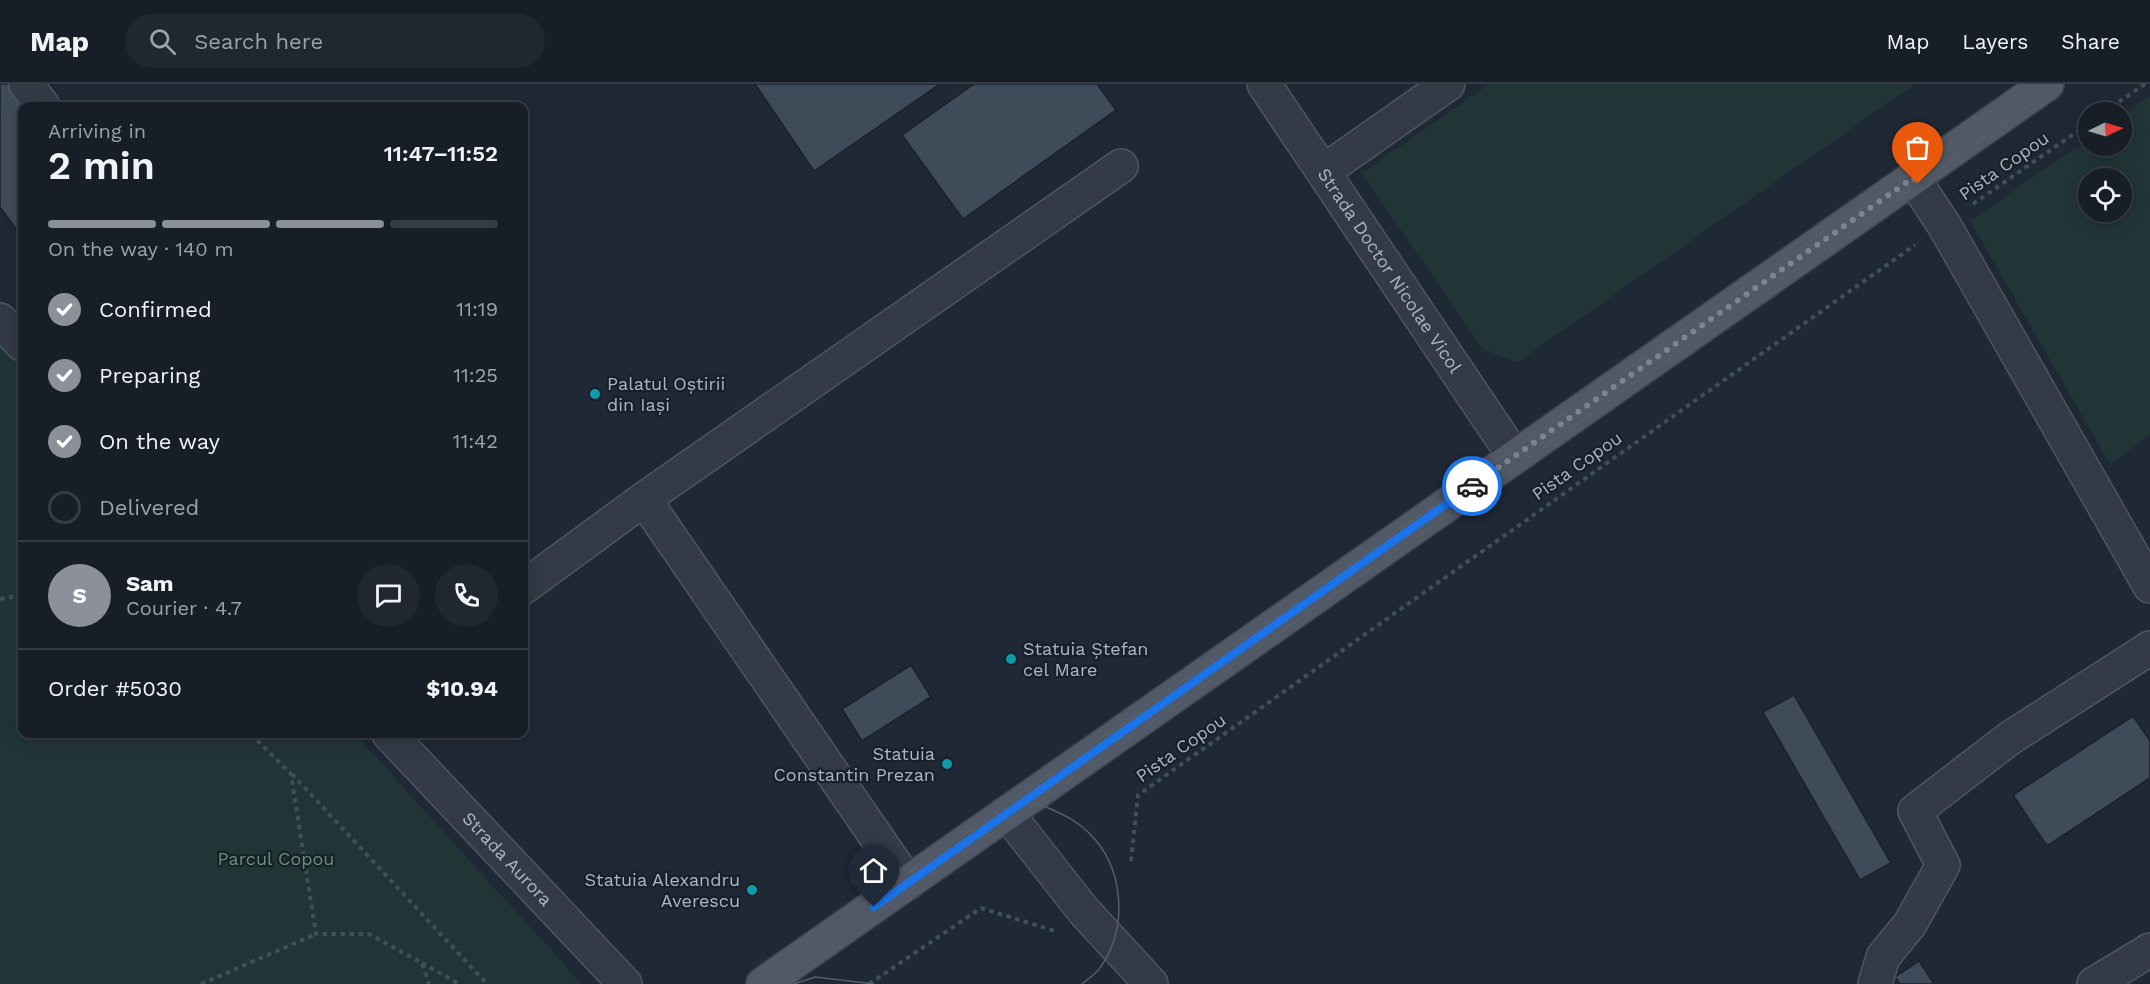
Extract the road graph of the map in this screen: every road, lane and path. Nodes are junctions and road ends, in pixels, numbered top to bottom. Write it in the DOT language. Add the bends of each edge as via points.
graph roads {
  1 [pos="26,84"];
  2 [pos="1264,84"];
  3 [pos="1448,84"];
  4 [pos="2047,84"];
  5 [pos="2145,84"];
  6 [pos="40,102"];
  7 [pos="2119,102"];
  8 [pos="2078,131"];
  9 [pos="1121,166"];
  10 [pos="1324,171"];
  11 [pos="1913,178"];
  12 [pos="1944,225"];
  13 [pos="0,320"];
  14 [pos="18,340"];
  15 [pos="1514,456"];
  16 [pos="644,499"];
  17 [pos="528,583"];
  18 [pos="2150,586"];
  19 [pos="18,596"];
  20 [pos="0,599"];
  21 [pos="2150,648"];
  22 [pos="255,738"];
  23 [pos="393,738"];
  24 [pos="291,774"];
  25 [pos="1007,813"];
  26 [pos="1131,861"];
  27 [pos="908,883"];
  28 [pos="1058,932"];
  29 [pos="316,934"];
  30 [pos="2150,950"];
  31 [pos="422,963"];
  32 [pos="201,984"];
  33 [pos="429,984"];
  34 [pos="459,984"];
  35 [pos="487,984"];
  36 [pos="625,984"];
  37 [pos="763,984"];
  38 [pos="869,984"];
  39 [pos="1151,984"];
  40 [pos="1875,984"];
  41 [pos="2094,984"];
  1 -- 6 [label="street"];
  2 -- 10 [label="street, Strada Doctor Nicolae Vicol"];
  3 -- 10 [label="street"];
  4 -- 11 [label="main road"];
  5 -- 7 [label="path"];
  8 -- 12 [label="path, Pista Copou"];
  9 -- 16 [label="street"];
  10 -- 15 [label="street, Strada Doctor Nicolae Vicol"];
  11 -- 12 [label="street"];
  11 -- 15 [label="main road"];
  12 -- 18 [label="street"];
  12 -- 26 [label="path, Pista Copou" via="1138,795"];
  13 -- 14 [label="street"];
  15 -- 25 [label="main road"];
  16 -- 17 [label="street"];
  16 -- 27 [label="street"];
  19 -- 20 [label="path"];
  21 -- 40 [label="street" via="2010,738 1915,811 1943,865 1910,924 1883,957"];
  22 -- 24 [label="path"];
  23 -- 36 [label="street, Strada Aurora"];
  24 -- 29 [label="path"];
  24 -- 35 [label="path"];
  25 -- 27 [label="main road"];
  25 -- 39 [label="street" via="1083,910"];
  27 -- 37 [label="main road"];
  28 -- 38 [label="path" via="981,908"];
  29 -- 31 [label="path" via="369,934"];
  29 -- 32 [label="path"];
  30 -- 41 [label="street"];
  31 -- 33 [label="path"];
  31 -- 34 [label="path"];
}
